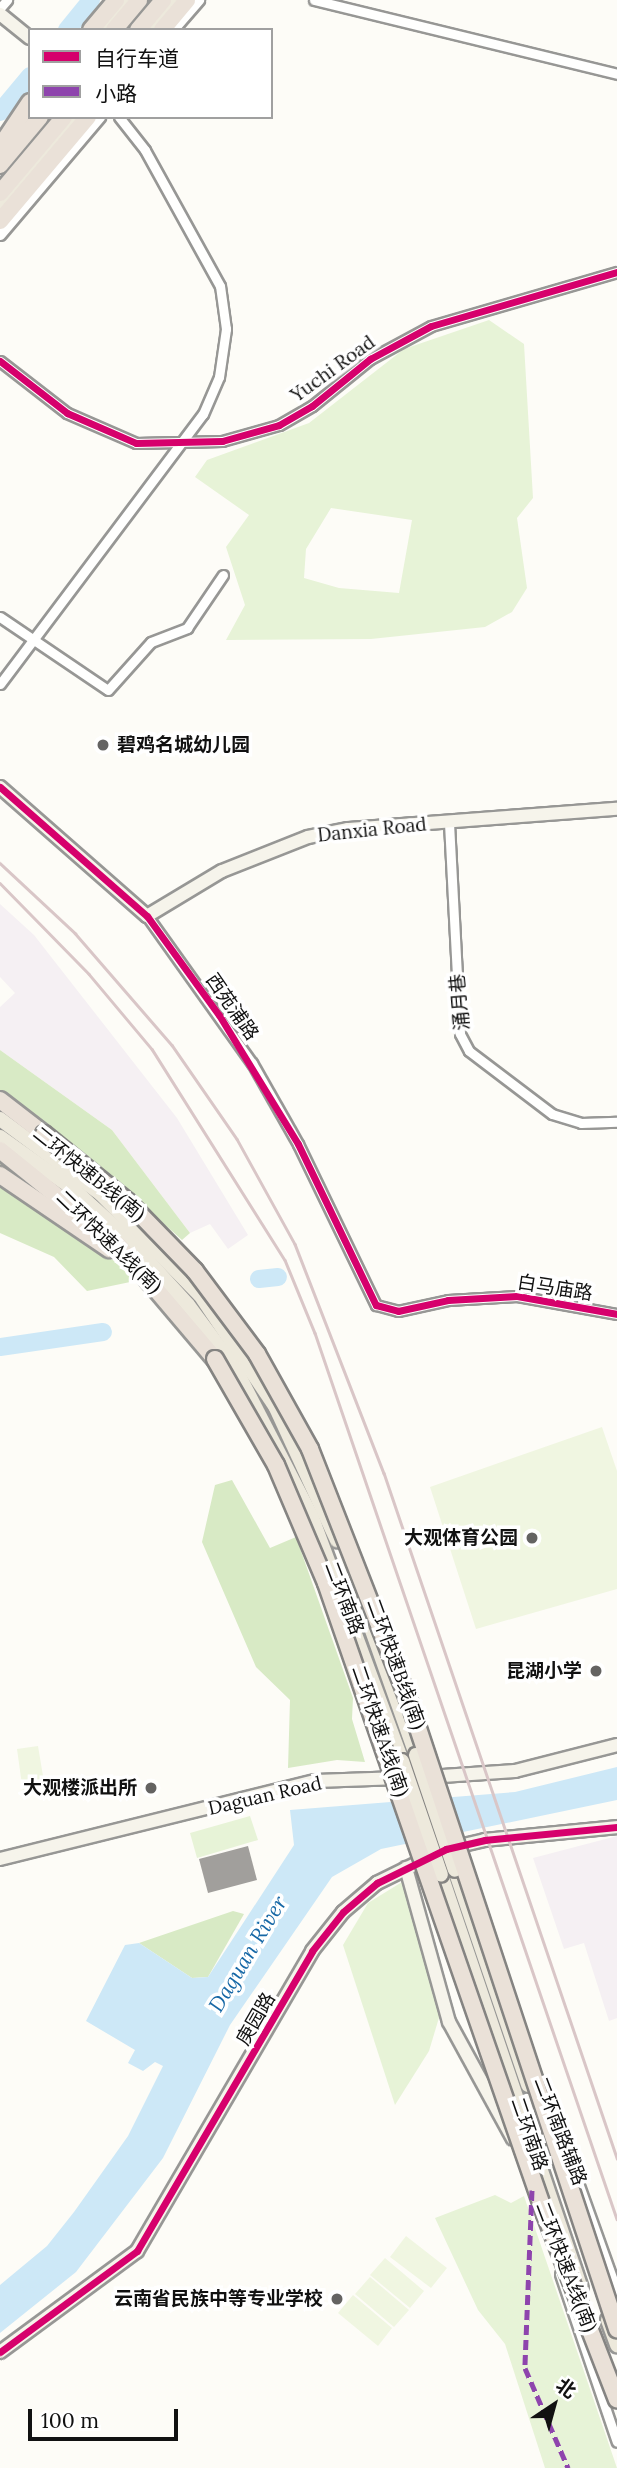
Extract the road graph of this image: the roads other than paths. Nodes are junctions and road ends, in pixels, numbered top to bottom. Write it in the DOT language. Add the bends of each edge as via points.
graph roads {
  1 [pos="7,0"];
  2 [pos="116,0"];
  3 [pos="128,0"];
  4 [pos="139,0"];
  5 [pos="163,0"];
  6 [pos="175,0"];
  7 [pos="187,0"];
  8 [pos="199,0"];
  9 [pos="314,0"];
  10 [pos="0,8"];
  11 [pos="0,14"];
  12 [pos="92,28"];
  13 [pos="104,28"];
  14 [pos="116,28"];
  15 [pos="140,28"];
  16 [pos="152,28"];
  17 [pos="164,28"];
  18 [pos="175,28"];
  19 [pos="28,36"];
  20 [pos="617,74"];
  21 [pos="28,105"];
  22 [pos="28,118"];
  23 [pos="38,119"];
  24 [pos="62,119"];
  25 [pos="74,119"];
  26 [pos="86,119"];
  27 [pos="98,119"];
  28 [pos="121,119"];
  29 [pos="0,149"];
  30 [pos="0,165"];
  31 [pos="0,193"];
  32 [pos="0,207"];
  33 [pos="0,221"];
  34 [pos="0,235"];
  35 [pos="617,272"];
  36 [pos="2,366"];
  37 [pos="181,446"];
  38 [pos="223,575"];
  39 [pos="0,617"];
  40 [pos="33,641"];
  41 [pos="0,684"];
  42 [pos="0,787"];
  43 [pos="617,809"];
  44 [pos="449,822"];
  45 [pos="147,916"];
  46 [pos="0,1100"];
  47 [pos="0,1106"];
  48 [pos="0,1119"];
  49 [pos="617,1122"];
  50 [pos="44,1134"];
  51 [pos="0,1137"];
  52 [pos="0,1150"];
  53 [pos="0,1175"];
  54 [pos="369,1297"];
  55 [pos="617,1314"];
  56 [pos="215,1359"];
  57 [pos="617,1745"];
  58 [pos="409,1758"];
  59 [pos="617,1827"];
  60 [pos="0,1859"];
  61 [pos="406,1868"];
  62 [pos="484,1977"];
  63 [pos="522,2159"];
  64 [pos="617,2292"];
  65 [pos="617,2329"];
  66 [pos="617,2345"];
  67 [pos="0,2352"];
  68 [pos="617,2392"];
  69 [pos="617,2400"];
  70 [pos="617,2442"];
  1 -- 10 [label="street"];
  2 -- 12 [label="highway"];
  3 -- 13 [label="main road"];
  4 -- 14 [label="highway"];
  5 -- 15 [label="highway"];
  6 -- 16 [label="main road"];
  7 -- 17 [label="highway"];
  8 -- 18 [label="street"];
  9 -- 20 [label="street"];
  11 -- 19 [label="street"];
  21 -- 29 [label="highway"];
  22 -- 29 [label="main road"];
  23 -- 30 [label="highway"];
  24 -- 31 [label="highway"];
  25 -- 32 [label="main road"];
  26 -- 33 [label="highway"];
  27 -- 34 [label="street"];
  28 -- 37 [label="street" via="145,150 207,257 224,307 219,377"];
  35 -- 37 [label="street, Yuchi Road" via="431,326 370,359 312,406 279,425 251,437"];
  36 -- 37 [label="street, Yuchi Road" via="67,413 100,430 136,443"];
  37 -- 40 [label="street"];
  38 -- 40 [label="street" via="187,628 151,642 108,690"];
  39 -- 40 [label="street"];
  40 -- 41 [label="street"];
  42 -- 45 [label="street, 西苑浦路"];
  43 -- 44 [label="street, Danxia Road"];
  44 -- 45 [label="street, Danxia Road" via="348,829 287,841 222,871"];
  44 -- 49 [label="street, 涌月巷" via="464,1043 480,1064 552,1114 581,1123"];
  45 -- 54 [label="street, 西苑浦路" via="252,1063 298,1144"];
  46 -- 50 [label="highway"];
  47 -- 50 [label="highway, 二环快速B线(南)"];
  48 -- 58 [label="main road, 二环南路" via="60,1160 138,1228 200,1295 247,1360 325,1509"];
  50 -- 65 [label="highway, 二环快速B线(南), bridge" via="128,1202 195,1271 257,1354 306,1440 406,1691"];
  51 -- 58 [label="main road, 二环南路" via="61,1180 128,1239 188,1305 235,1368 311,1515"];
  52 -- 56 [label="highway, 二环快速A线(南)" via="120,1247"];
  53 -- 56 [label="highway" via="120,1259"];
  54 -- 55 [label="street, 白马庙路" via="376,1306 398,1311 448,1300 517,1296"];
  56 -- 69 [label="highway, 二环快速A线(南), bridge" via="272,1457 326,1583 537,2193"];
  57 -- 60 [label="street, Daguan Road" via="514,1771 316,1781"];
  58 -- 62 [label="main road, 二环南路, bridge"];
  59 -- 61 [label="street, 庚园路" via="485,1840 446,1849"];
  61 -- 63 [label="street" via="449,2022"];
  61 -- 67 [label="street, 庚园路" via="377,1883 328,1927 137,2251"];
  62 -- 63 [label="street, 二环南路辅路"];
  62 -- 64 [label="street, 二环南路辅路" via="560,2127"];
  62 -- 66 [label="main road, 二环南路"];
  62 -- 68 [label="main road, 二环南路"];
  63 -- 70 [label="street, 二环南路辅路"];
}
